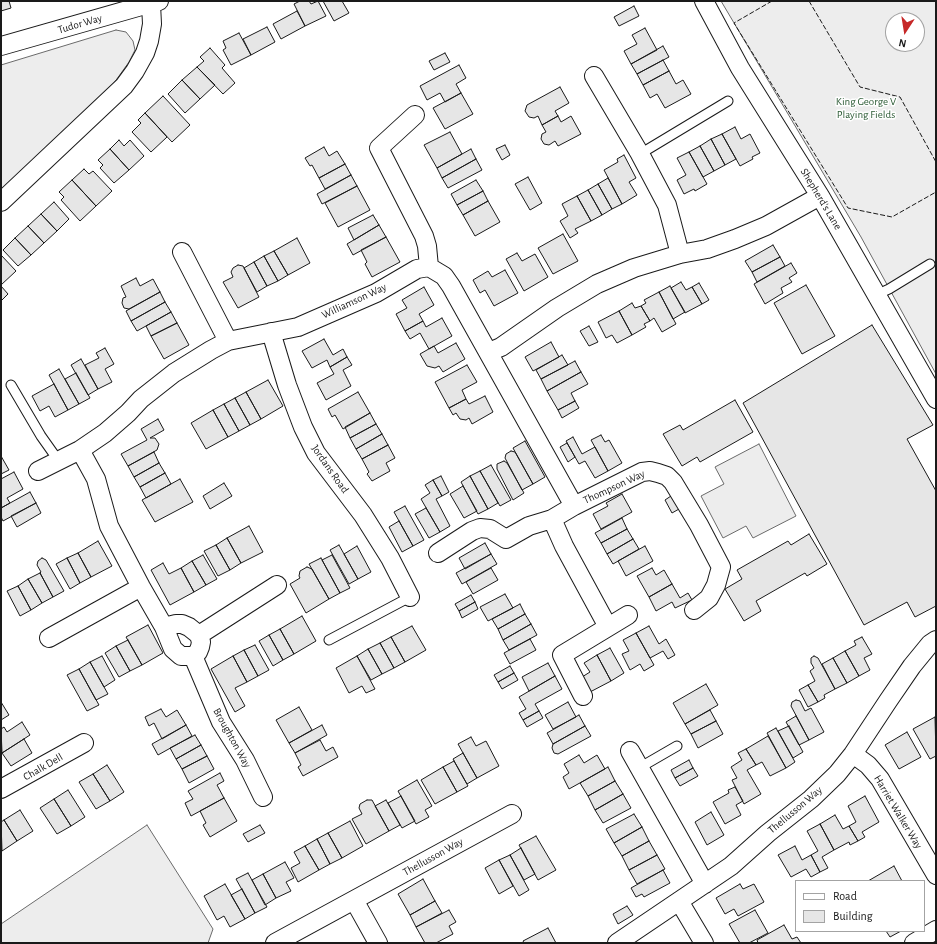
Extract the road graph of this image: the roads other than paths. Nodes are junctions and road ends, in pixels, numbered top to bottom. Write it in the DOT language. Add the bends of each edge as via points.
graph roads {
  1 [pos="704,1"];
  2 [pos="155,2"];
  3 [pos="1,46"];
  4 [pos="594,76"];
  5 [pos="728,101"];
  6 [pos="415,115"];
  7 [pos="640,154"];
  8 [pos="820,196"];
  9 [pos="1,202"];
  10 [pos="182,252"];
  11 [pos="680,254"];
  12 [pos="930,264"];
  13 [pos="429,267"];
  14 [pos="876,295"];
  15 [pos="270,332"];
  16 [pos="228,341"];
  17 [pos="489,352"];
  18 [pos="11,385"];
  19 [pos="936,399"];
  20 [pos="80,450"];
  21 [pos="58,460"];
  22 [pos="38,471"];
  23 [pos="574,506"];
  24 [pos="552,519"];
  25 [pos="438,552"];
  26 [pos="277,585"];
  27 [pos="141,588"];
  28 [pos="410,598"];
  29 [pos="694,610"];
  30 [pos="628,615"];
  31 [pos="164,627"];
  32 [pos="608,627"];
  33 [pos="199,635"];
  34 [pos="49,638"];
  35 [pos="329,640"];
  36 [pos="936,640"];
  37 [pos="193,656"];
  38 [pos="583,696"];
  39 [pos="84,743"];
  40 [pos="677,746"];
  41 [pos="630,751"];
  42 [pos="854,754"];
  43 [pos="639,768"];
  44 [pos="1,789"];
  45 [pos="264,797"];
  46 [pos="512,814"];
  47 [pos="936,875"];
  48 [pos="705,884"];
  49 [pos="354,900"];
  50 [pos="679,901"];
  51 [pos="936,930"];
  52 [pos="275,943"];
  53 [pos="378,943"];
  54 [pos="617,943"];
  55 [pos="704,943"];
  56 [pos="914,943"];
  1 -- 8 [label="street, Shepherd's Lane" via="740,68"];
  2 -- 3 [label="street, Tudor Way"];
  2 -- 9 [label="street" via="145,53 124,86"];
  4 -- 7 [label="street"];
  5 -- 7 [label="lane"];
  6 -- 13 [label="street" via="379,148 424,236"];
  7 -- 11 [label="street" via="667,204"];
  8 -- 11 [label="street" via="735,240"];
  8 -- 14 [label="street, Shepherd's Lane"];
  10 -- 16 [label="street"];
  11 -- 17 [label="street" via="634,268 597,284 501,347"];
  12 -- 14 [label="lane"];
  13 -- 15 [label="street, Williamson Way" via="417,269 376,293 298,327"];
  13 -- 17 [label="street" via="444,276"];
  14 -- 19 [label="street, Shepherd's Lane"];
  15 -- 16 [label="street, Williamson Way"];
  15 -- 28 [label="street, Jordans Road" via="287,385 316,453 363,515 390,558"];
  16 -- 20 [label="street, Williamson Way" via="174,373 141,399 105,433"];
  17 -- 23 [label="street"];
  18 -- 21 [label="lane"];
  20 -- 21 [label="street, Williamson Way"];
  20 -- 27 [label="street" via="96,479 109,526"];
  21 -- 22 [label="street, Williamson Way"];
  23 -- 24 [label="street, Thompson Way"];
  23 -- 29 [label="street, Thompson Way" via="642,472 650,471 667,476 699,525 721,567 716,585 708,598"];
  24 -- 25 [label="street, Thompson Way" via="529,526 506,538 490,529 480,528"];
  24 -- 32 [label="street"];
  26 -- 33 [label="street"];
  27 -- 31 [label="street"];
  27 -- 34 [label="street"];
  28 -- 35 [label="lane"];
  30 -- 32 [label="street"];
  31 -- 33 [label="street" via="182,624"];
  31 -- 37 [label="street" via="173,649 181,656"];
  32 -- 38 [label="street" via="562,655"];
  33 -- 37 [label="street" via="200,647"];
  36 -- 42 [label="street, Thellusson Way" via="912,666"];
  37 -- 45 [label="street, Broughton Way" via="221,722"];
  39 -- 44 [label="street, Chalk Dell"];
  40 -- 43 [label="lane"];
  41 -- 43 [label="street"];
  42 -- 47 [label="street, Harriet Walker Way" via="880,779"];
  42 -- 48 [label="street, Thellusson Way" via="811,799 731,866"];
  43 -- 48 [label="street"];
  46 -- 49 [label="street, Thellusson Way"];
  48 -- 50 [label="street, Thellusson Way"];
  49 -- 52 [label="street, Thellusson Way"];
  49 -- 53 [label="street"];
  50 -- 54 [label="street, Thellusson Way"];
  50 -- 55 [label="street"];
  51 -- 56 [label="street"];
}
